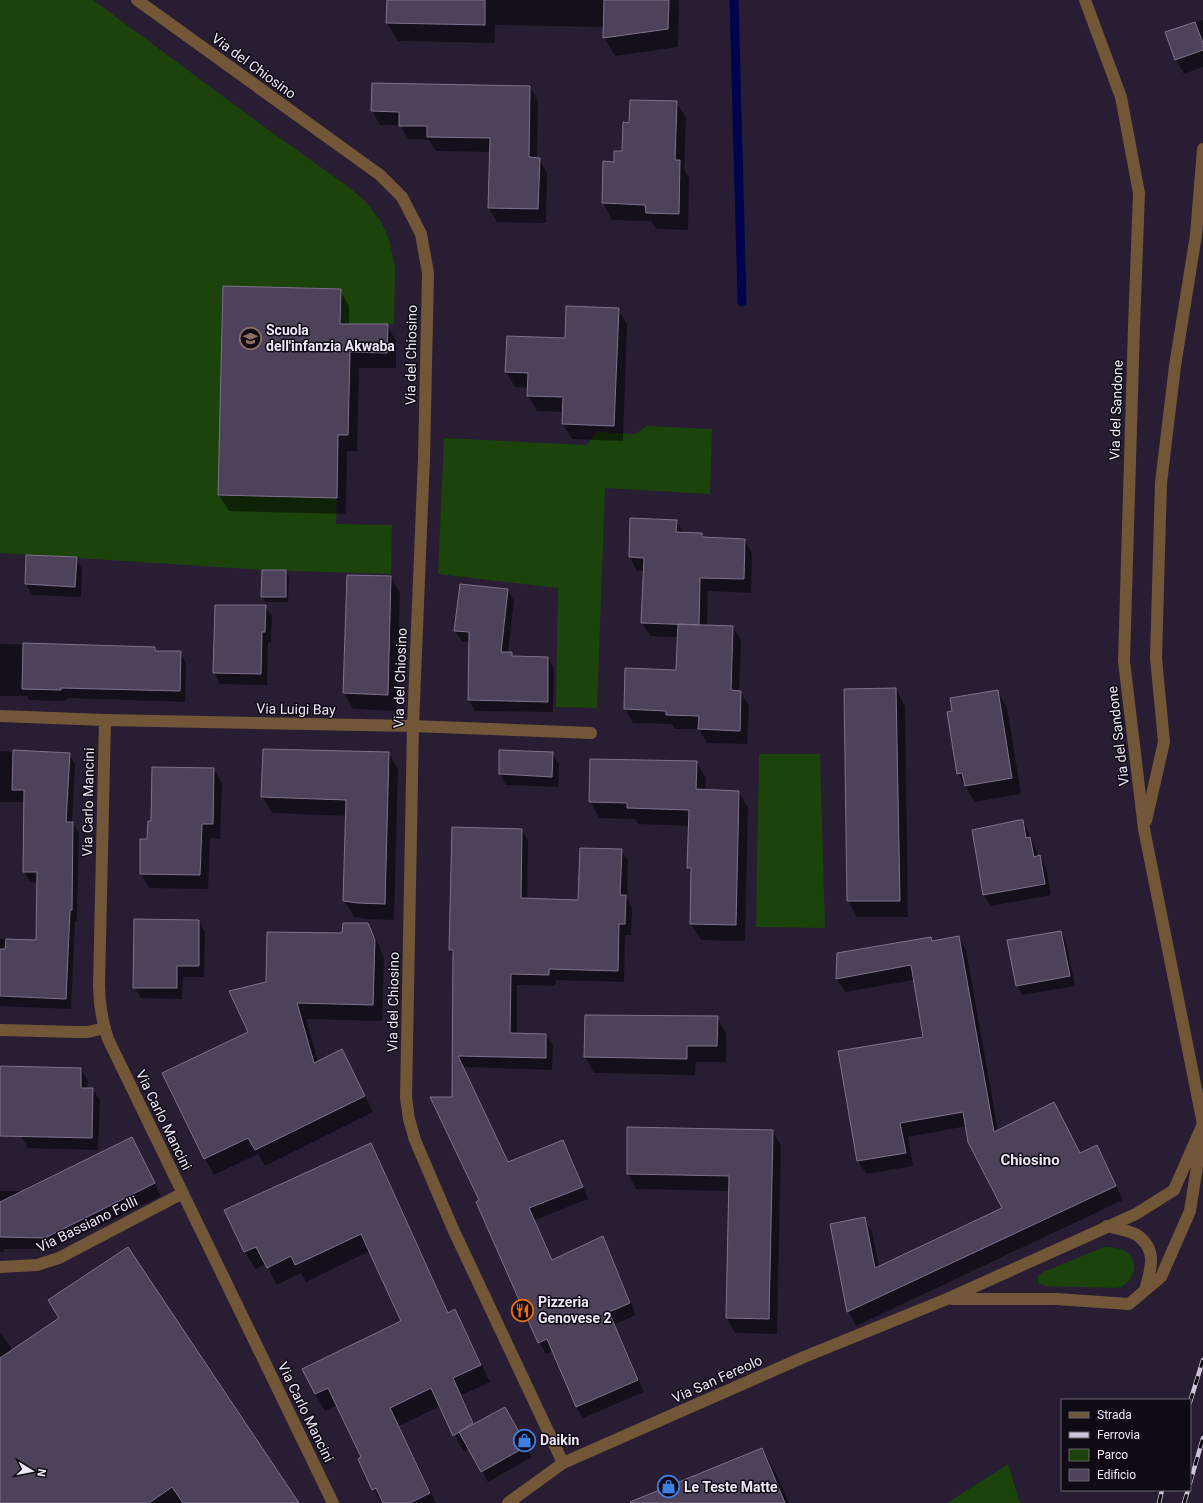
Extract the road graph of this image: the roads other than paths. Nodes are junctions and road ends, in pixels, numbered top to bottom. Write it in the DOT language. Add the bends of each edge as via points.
graph roads {
  1 [pos="137,0"];
  2 [pos="1085,0"];
  3 [pos="1203,149"];
  4 [pos="0,716"];
  5 [pos="105,720"];
  6 [pos="413,726"];
  7 [pos="591,733"];
  8 [pos="1144,829"];
  9 [pos="104,1028"];
  10 [pos="0,1030"];
  11 [pos="1203,1124"];
  12 [pos="183,1193"];
  13 [pos="1107,1226"];
  14 [pos="0,1267"];
  15 [pos="1145,1290"];
  16 [pos="947,1299"];
  17 [pos="563,1463"];
  18 [pos="333,1503"];
  19 [pos="508,1503"];
  1 -- 6 [label="street, Via del Chiosino" via="380,175 402,197 421,234 428,280"];
  2 -- 8 [label="street, Via del Sandone" via="1121,97 1139,193 1124,661"];
  3 -- 8 [label="street, Via del Sandone" via="1196,235 1175,366 1161,483 1156,658 1164,742"];
  4 -- 5 [label="street, Via Luigi Bay"];
  5 -- 6 [label="street, Via Luigi Bay"];
  5 -- 9 [label="street, Via Carlo Mancini" via="99,984 99,1002"];
  6 -- 7 [label="street, Via Luigi Bay"];
  6 -- 17 [label="street, Via del Chiosino" via="406,1098 410,1119 415,1140 453,1229"];
  8 -- 11 [label="street, Via del Sandone"];
  9 -- 10 [label="street" via="88,1032"];
  9 -- 12 [label="street, Via Carlo Mancini"];
  11 -- 13 [label="street, Via San Fereolo" via="1174,1190 1136,1214"];
  11 -- 15 [label="street, Via del Sandone" via="1190,1211 1161,1277"];
  12 -- 14 [label="street, Via Bassiano Folli" via="59,1258 37,1265"];
  12 -- 18 [label="street, Via Carlo Mancini"];
  13 -- 15 [label="street" via="1137,1235 1150,1249 1152,1269"];
  13 -- 16 [label="street, Via San Fereolo"];
  15 -- 16 [label="street, Via del Sandone" via="1129,1304 1056,1299"];
  16 -- 17 [label="street, Via San Fereolo" via="804,1357"];
  17 -- 19 [label="street, Via San Fereolo"];
}
